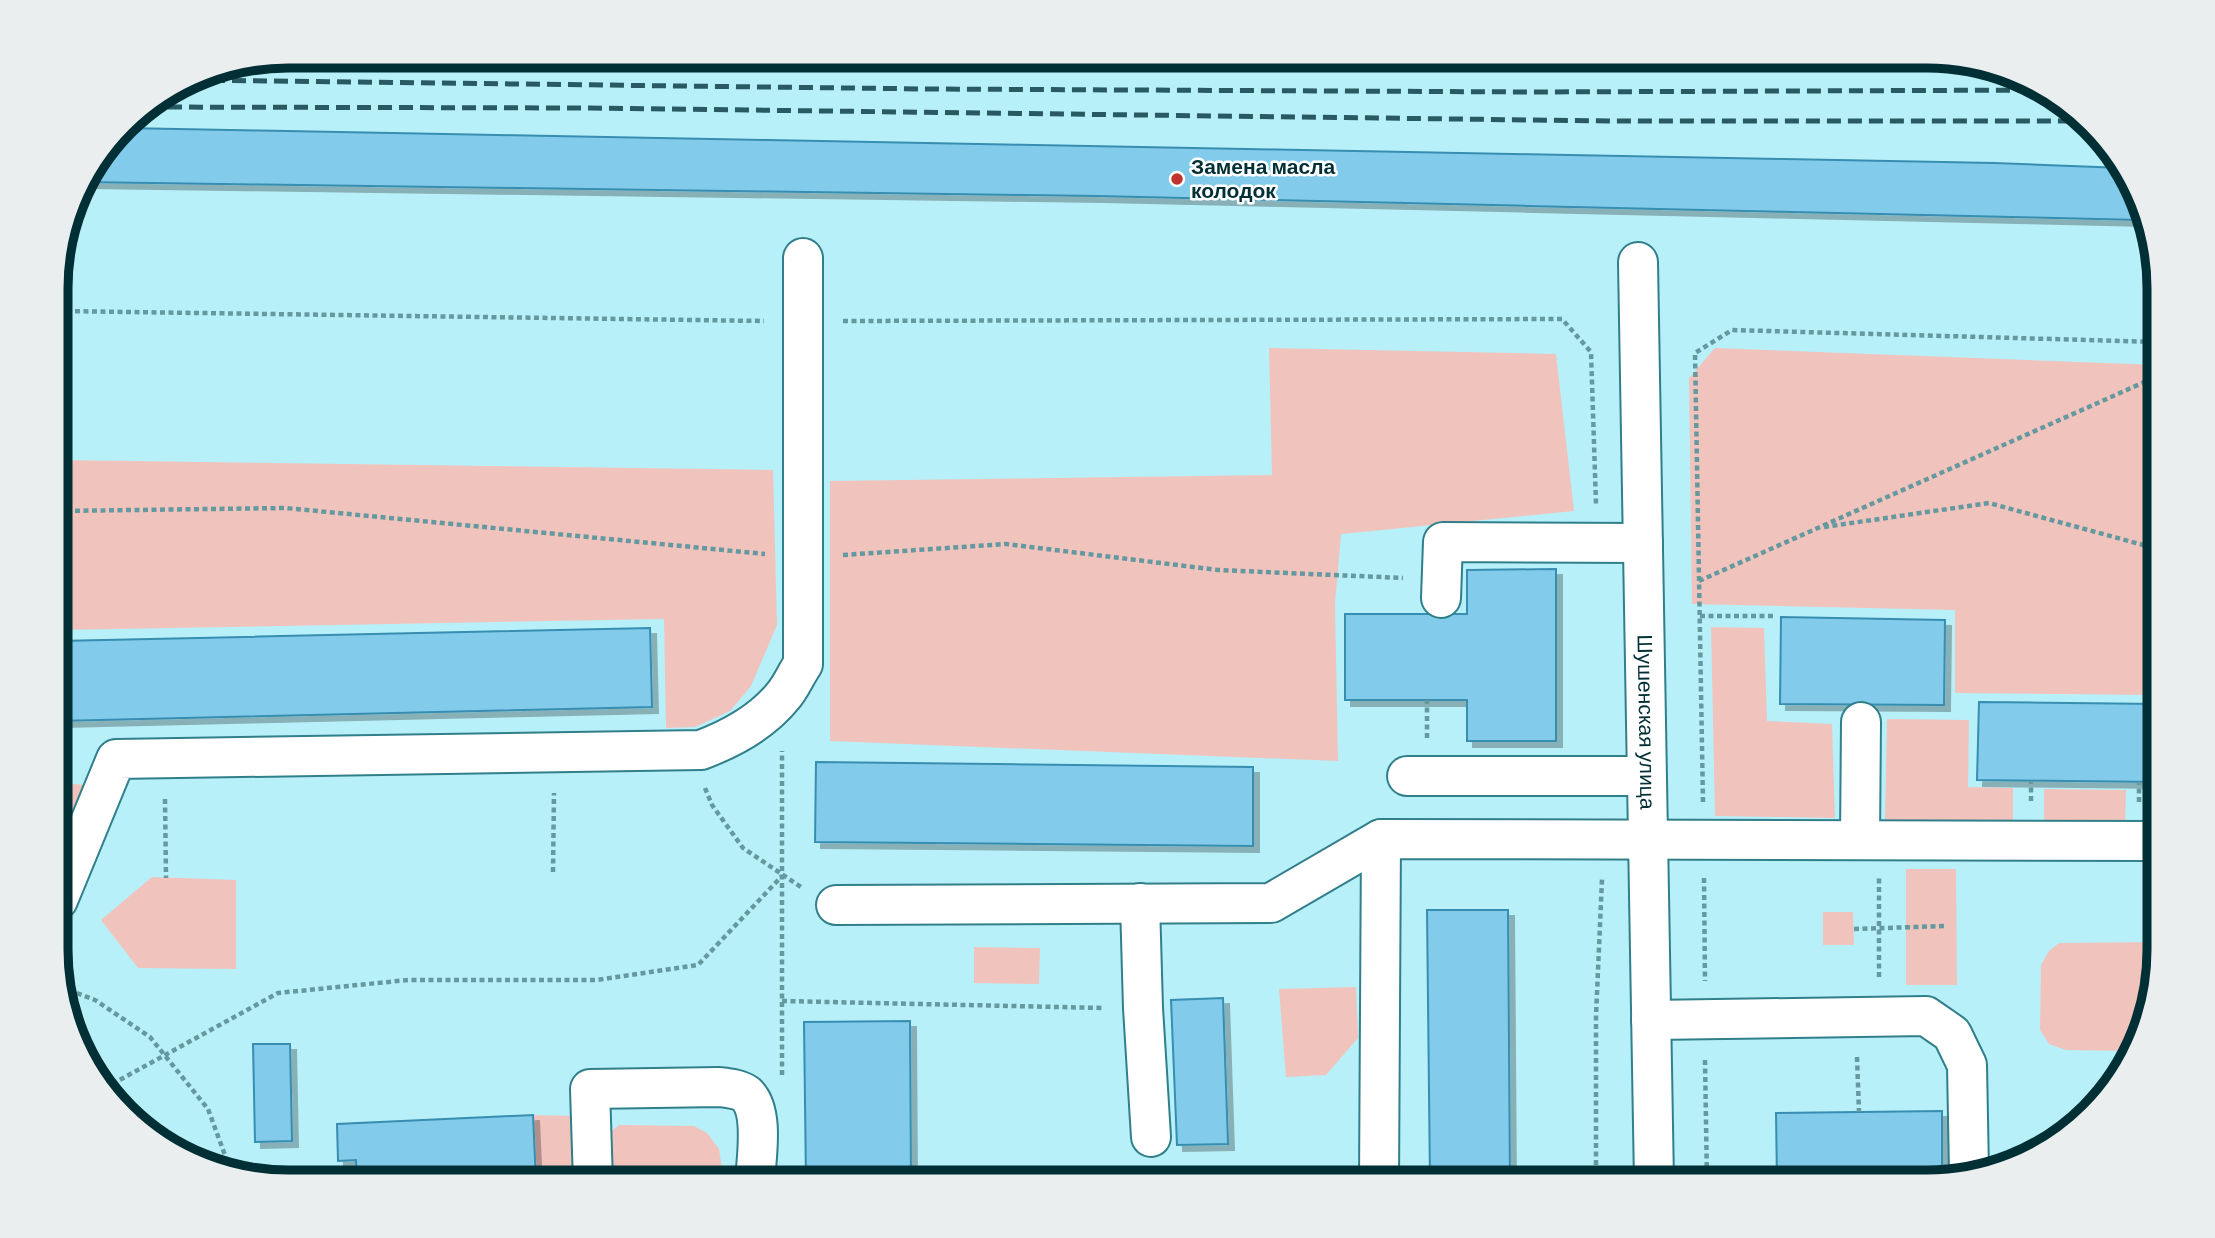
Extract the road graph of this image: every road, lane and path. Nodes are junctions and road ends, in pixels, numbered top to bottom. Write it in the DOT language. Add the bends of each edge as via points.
graph roads {
  1 [pos="803,258"];
  2 [pos="1638,262"];
  3 [pos="2146,342"];
  4 [pos="2146,381"];
  5 [pos="68,511"];
  6 [pos="1817,528"];
  7 [pos="1643,543"];
  8 [pos="2146,545"];
  9 [pos="803,558"];
  10 [pos="1699,581"];
  11 [pos="1442,589"];
  12 [pos="1700,616"];
  13 [pos="1773,616"];
  14 [pos="782,698"];
  15 [pos="1861,722"];
  16 [pos="165,758"];
  17 [pos="1407,776"];
  18 [pos="1646,776"];
  19 [pos="702,782"];
  20 [pos="554,783"];
  21 [pos="1647,838"];
  22 [pos="1381,839"];
  23 [pos="1703,839"];
  24 [pos="1870,839"];
  25 [pos="2146,842"];
  26 [pos="553,872"];
  27 [pos="68,876"];
  28 [pos="782,876"];
  29 [pos="166,878"];
  30 [pos="1140,903"];
  31 [pos="836,905"];
  32 [pos="1945,926"];
  33 [pos="1854,929"];
  34 [pos="1879,929"];
  35 [pos="72,991"];
  36 [pos="782,1001"];
  37 [pos="1143,1008"];
  38 [pos="1867,1017"];
  39 [pos="782,1020"];
  40 [pos="1651,1020"];
  41 [pos="113,1083"];
  42 [pos="1859,1112"];
  43 [pos="1151,1137"];
  44 [pos="227,1160"];
  45 [pos="1969,1166"];
  46 [pos="1379,1169"];
  47 [pos="1654,1169"];
  48 [pos="593,1170"];
  49 [pos="756,1170"];
  1 -- 9 [label="street"];
  2 -- 7 [label="street, Шушенская улица"];
  3 -- 10 [label="path" via="1732,330 1695,353"];
  4 -- 6 [label="path"];
  5 -- 9 [label="path" via="286,508"];
  6 -- 8 [label="path" via="1989,503"];
  6 -- 10 [label="path"];
  7 -- 11 [label="street" via="1443,542"];
  7 -- 18 [label="street, Шушенская улица"];
  9 -- 11 [label="path" via="1006,544 1218,570"];
  9 -- 14 [label="street" via="803,664"];
  10 -- 12 [label="path"];
  12 -- 13 [label="path"];
  12 -- 23 [label="path"];
  14 -- 16 [label="street" via="727,740 701,750"];
  14 -- 28 [label="path"];
  15 -- 24 [label="street"];
  16 -- 27 [label="street" via="116,759"];
  16 -- 29 [label="path"];
  17 -- 18 [label="street"];
  18 -- 21 [label="street, Шушенская улица"];
  19 -- 28 [label="path" via="712,805 743,848"];
  20 -- 26 [label="path"];
  21 -- 22 [label="street"];
  21 -- 23 [label="street"];
  21 -- 40 [label="street, Шушенская улица"];
  22 -- 30 [label="street" via="1271,903"];
  22 -- 46 [label="street"];
  23 -- 24 [label="street"];
  24 -- 25 [label="street"];
  24 -- 34 [label="path"];
  28 -- 31 [label="path"];
  28 -- 36 [label="path"];
  28 -- 41 [label="path" via="698,965 597,980 408,980 278,993"];
  30 -- 31 [label="street"];
  30 -- 37 [label="street"];
  32 -- 34 [label="path"];
  33 -- 34 [label="path"];
  34 -- 38 [label="path"];
  35 -- 44 [label="path" via="150,1037 208,1109"];
  36 -- 37 [label="path"];
  36 -- 39 [label="path"];
  37 -- 43 [label="street"];
  38 -- 40 [label="street"];
  38 -- 42 [label="path"];
  38 -- 45 [label="street" via="1926,1016 1952,1034 1967,1065"];
  40 -- 47 [label="street, Шушенская улица"];
  48 -- 49 [label="street" via="590,1089 719,1087 746,1094 754,1106 758,1121"];
}
